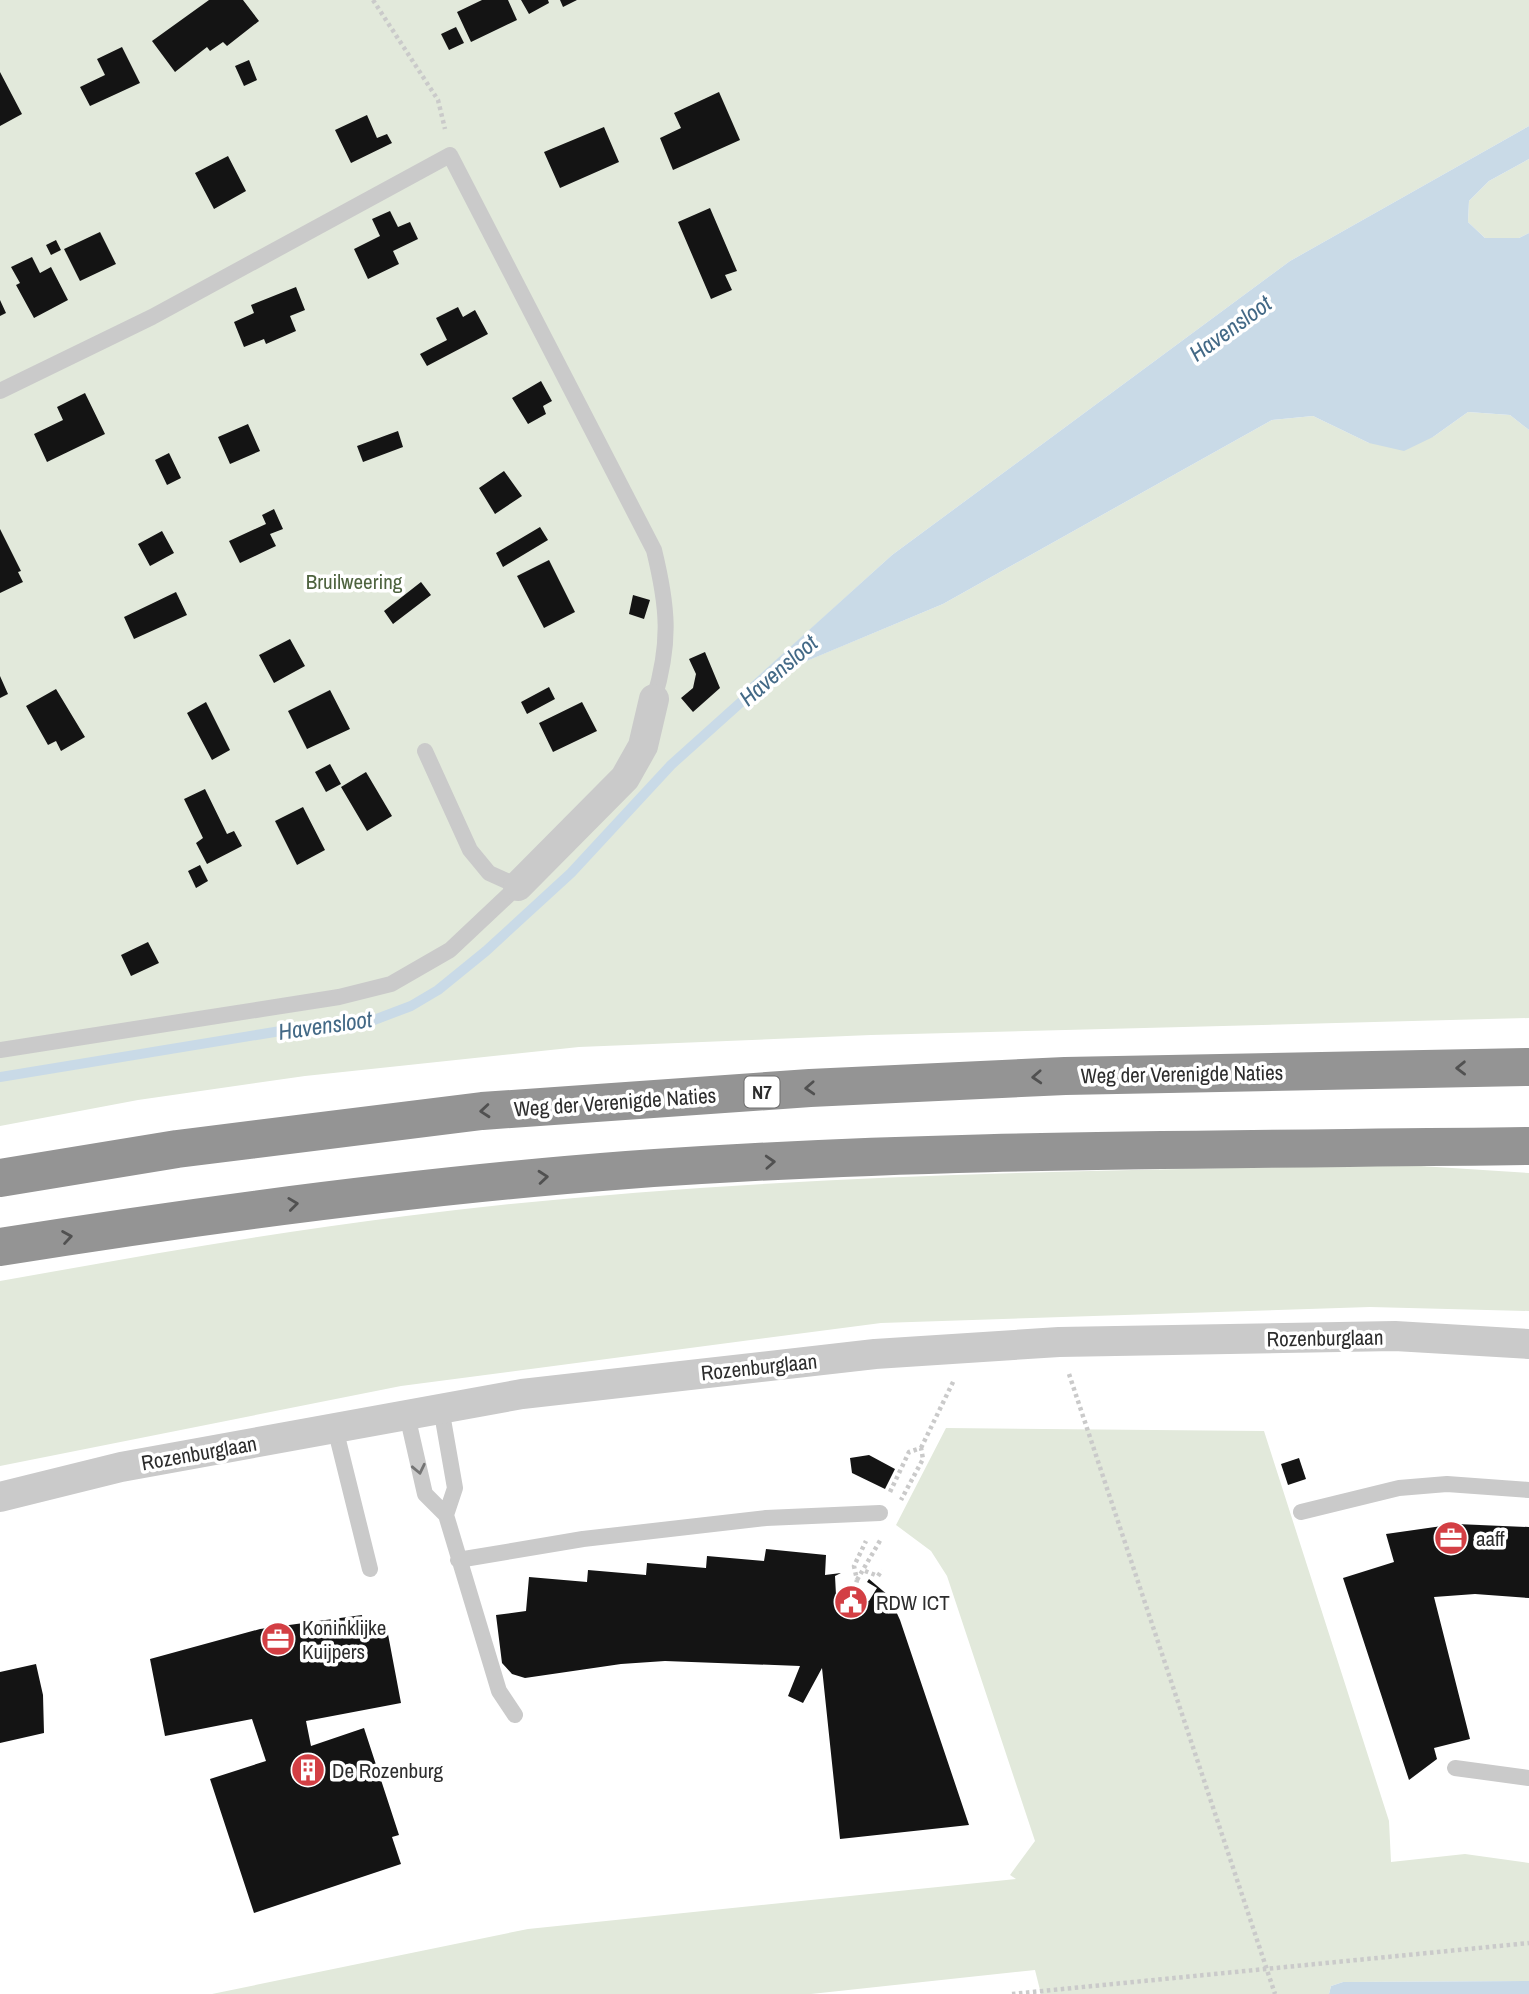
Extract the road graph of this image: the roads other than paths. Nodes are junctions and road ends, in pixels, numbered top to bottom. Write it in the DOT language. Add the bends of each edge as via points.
graph roads {
  1 [pos="0,391"];
  2 [pos="654,699"];
  3 [pos="425,751"];
  4 [pos="518,887"];
  5 [pos="0,1050"];
  6 [pos="1529,1067"];
  7 [pos="1529,1146"];
  8 [pos="0,1178"];
  9 [pos="0,1247"];
  10 [pos="1529,1344"];
  11 [pos="442,1408"];
  12 [pos="407,1415"];
  13 [pos="335,1428"];
  14 [pos="1529,1490"];
  15 [pos="0,1497"];
  16 [pos="1301,1512"];
  17 [pos="880,1513"];
  18 [pos="446,1515"];
  19 [pos="458,1560"];
  20 [pos="370,1569"];
  21 [pos="515,1715"];
  22 [pos="1455,1768"];
  23 [pos="1529,1777"];
  1 -- 2 [label="lane" via="152,317 450,155 654,550 665,597 666,659"];
  2 -- 4 [label="street" via="643,746 625,778"];
  3 -- 4 [label="lane" via="470,850 489,873"];
  4 -- 5 [label="lane" via="450,950 391,984 339,998"];
  6 -- 8 [label="highway, Weg der Verenigde Naties / N7, one-way" via="1052,1077 496,1110 177,1149"];
  9 -- 7 [label="highway, one-way" via="197,1216 461,1184 631,1170 1143,1148"];
  10 -- 11 [label="street, Rozenburglaan" via="1395,1336 1059,1342 875,1354 536,1392"];
  11 -- 12 [label="street, Rozenburglaan"];
  11 -- 18 [label="lane" via="455,1488"];
  12 -- 13 [label="street, Rozenburglaan"];
  12 -- 18 [label="lane, one-way" via="425,1494"];
  13 -- 15 [label="street, Rozenburglaan" via="121,1467"];
  13 -- 20 [label="lane"];
  14 -- 16 [label="lane" via="1447,1484 1399,1488"];
  17 -- 19 [label="lane" via="753,1520 583,1539"];
  18 -- 19 [label="lane"];
  19 -- 21 [label="lane" via="499,1691"];
  22 -- 23 [label="lane"];
}
